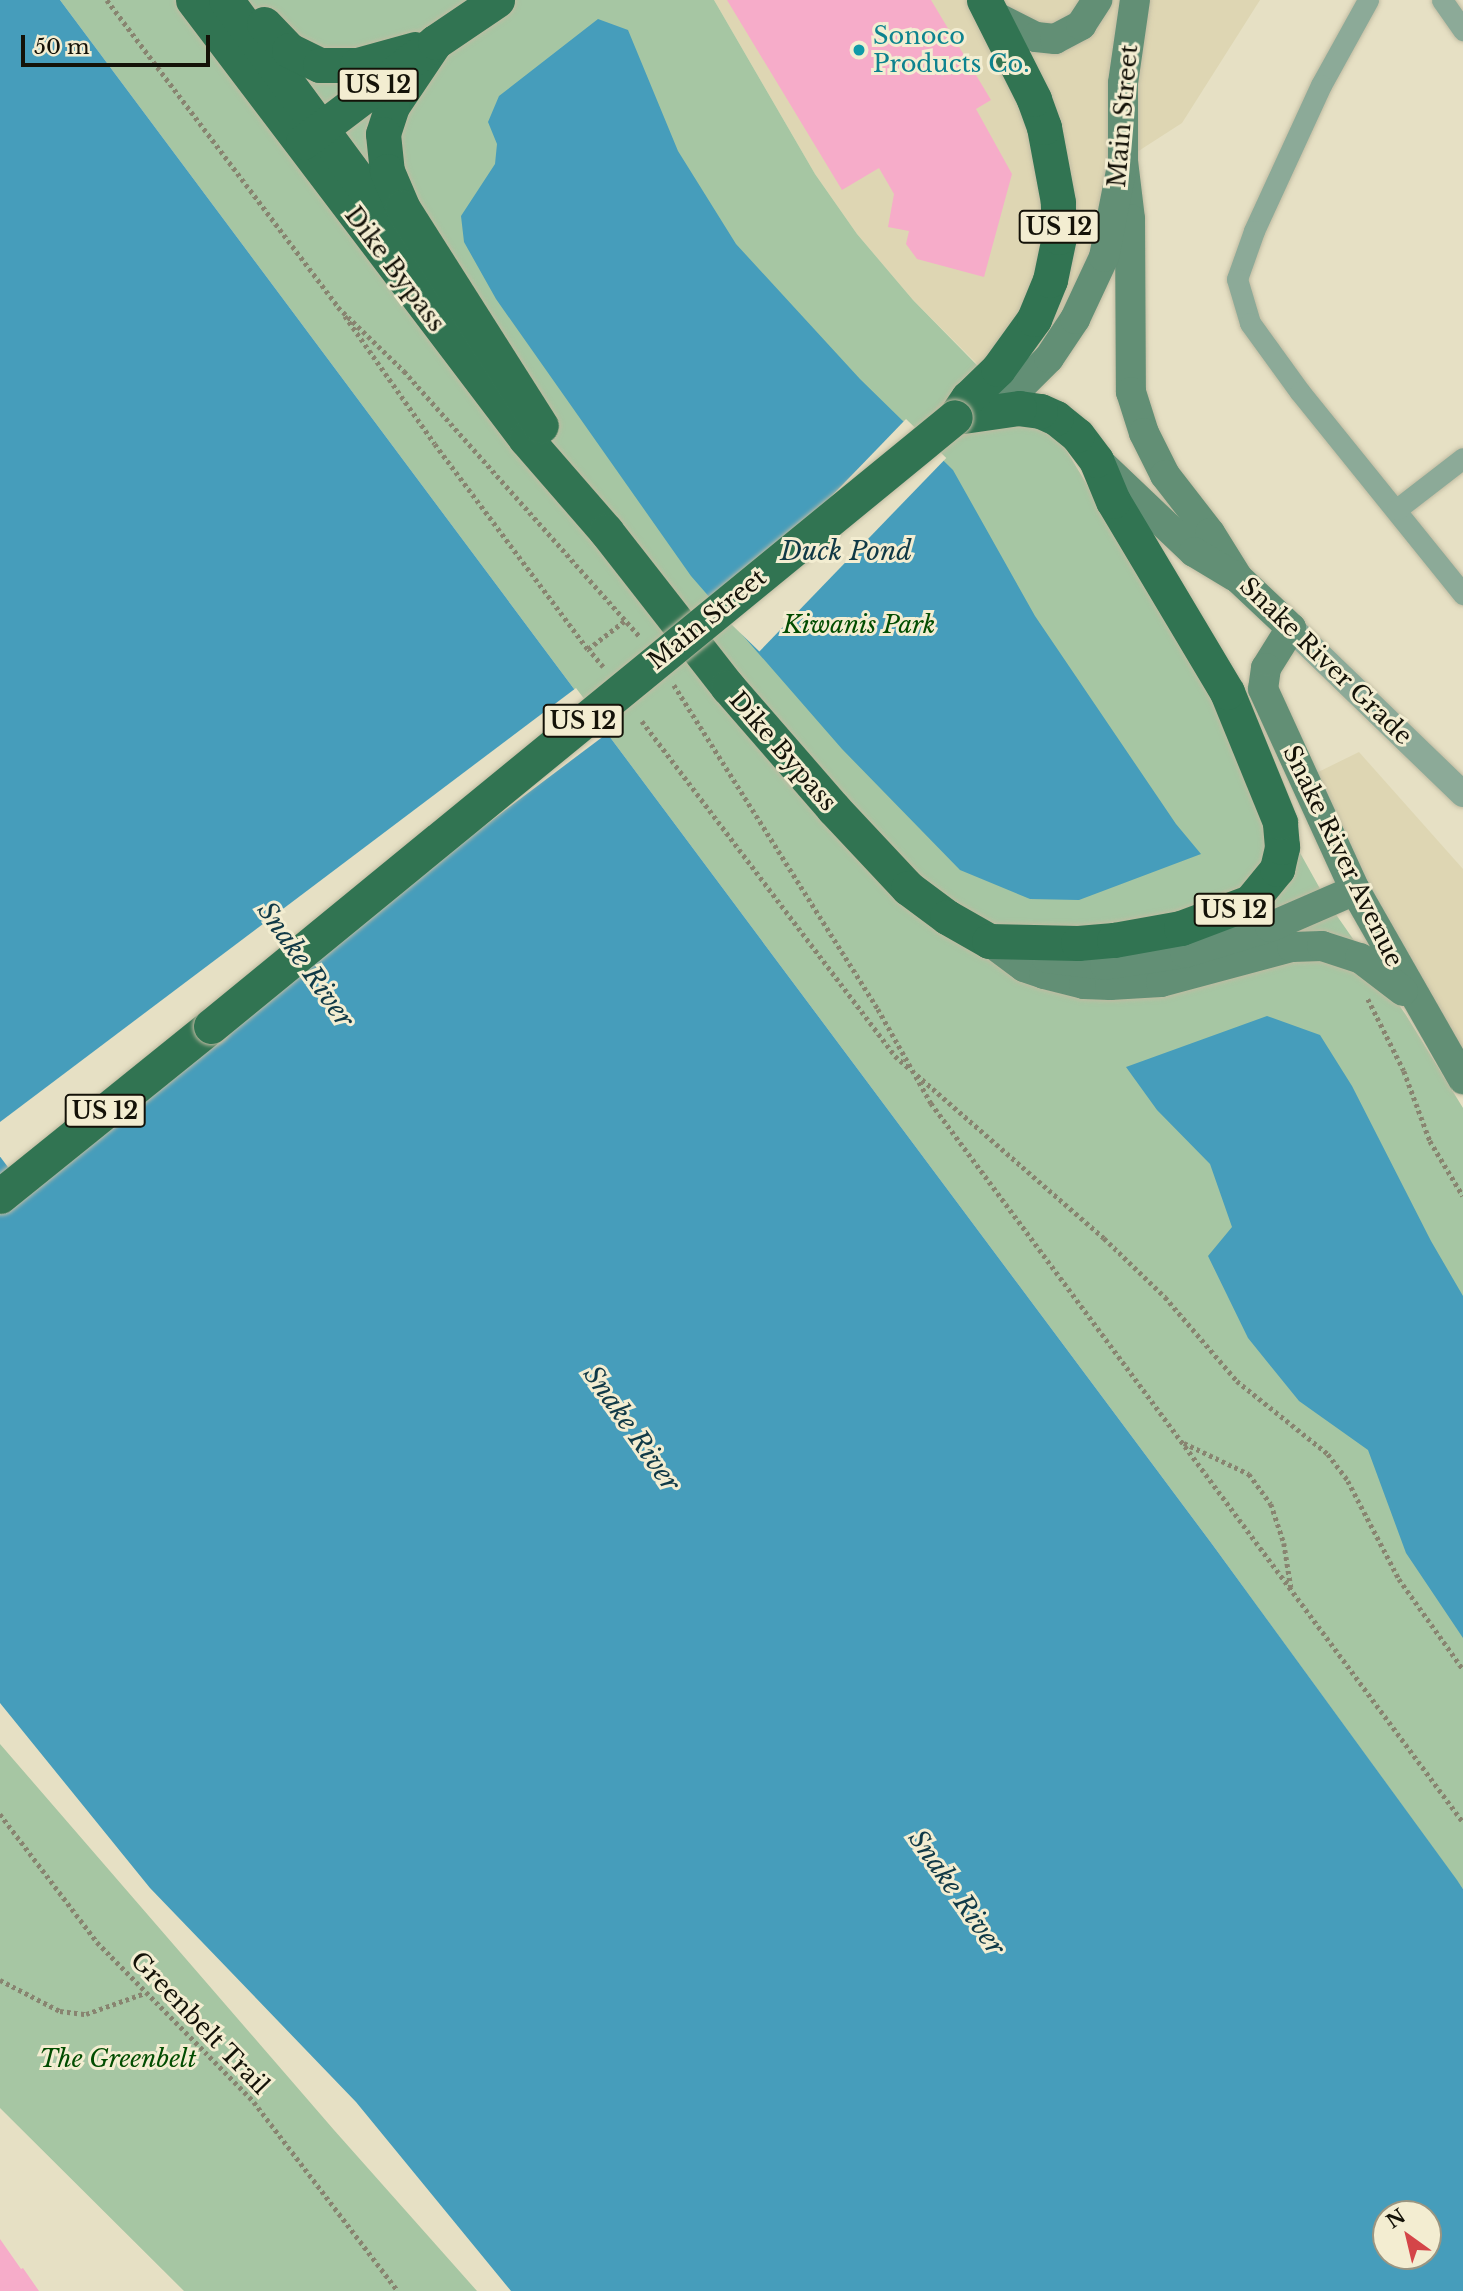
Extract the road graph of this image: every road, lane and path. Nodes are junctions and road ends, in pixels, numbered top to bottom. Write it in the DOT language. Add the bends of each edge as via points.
graph roads {
  1 [pos="107,0"];
  2 [pos="193,0"];
  3 [pos="226,0"];
  4 [pos="246,0"];
  5 [pos="1097,0"];
  6 [pos="1135,0"];
  7 [pos="1368,0"];
  8 [pos="1441,0"];
  9 [pos="493,1"];
  10 [pos="989,8"];
  11 [pos="1463,30"];
  12 [pos="435,42"];
  13 [pos="310,136"];
  14 [pos="1123,161"];
  15 [pos="338,307"];
  16 [pos="968,415"];
  17 [pos="541,426"];
  18 [pos="1463,458"];
  19 [pos="1096,460"];
  20 [pos="1397,509"];
  21 [pos="606,531"];
  22 [pos="1238,578"];
  23 [pos="1463,594"];
  24 [pos="627,619"];
  25 [pos="1291,628"];
  26 [pos="642,640"];
  27 [pos="588,649"];
  28 [pos="606,670"];
  29 [pos="672,682"];
  30 [pos="1227,692"];
  31 [pos="642,721"];
  32 [pos="1463,794"];
  33 [pos="1355,890"];
  34 [pos="989,940"];
  35 [pos="1367,998"];
  36 [pos="1429,1022"];
  37 [pos="914,1072"];
  38 [pos="1463,1079"];
  39 [pos="0,1196"];
  40 [pos="1463,1196"];
  41 [pos="1183,1442"];
  42 [pos="1291,1588"];
  43 [pos="1463,1669"];
  44 [pos="0,1814"];
  45 [pos="1463,1822"];
  46 [pos="0,1980"];
  47 [pos="145,1993"];
  48 [pos="398,2291"];
  1 -- 15 [label="path"];
  2 -- 13 [label="highway, Dike Bypass / US 12"];
  3 -- 13 [label="highway, Dike Bypass / US 12"];
  4 -- 12 [label="highway" via="289,50 320,65 356,65"];
  5 -- 10 [label="main road" via="1081,25 1055,39 1036,37"];
  6 -- 14 [label="main road, Main Street" via="1123,83"];
  7 -- 20 [label="street" via="1321,85 1237,279 1250,323 1300,392"];
  8 -- 11 [label="street"];
  9 -- 12 [label="highway, US 12"];
  10 -- 16 [label="highway, US 12" via="1044,127 1058,202 1059,237 1050,280 1034,319 998,369 968,398"];
  12 -- 13 [label="highway, US 12"];
  12 -- 17 [label="highway" via="392,106 383,134 387,171 402,207"];
  13 -- 17 [label="highway, Dike Bypass / US 12"];
  13 -- 21 [label="highway, Dike Bypass / US 12" via="526,439"];
  14 -- 16 [label="main road, Main Street" via="1104,257 1062,341 1010,397"];
  14 -- 22 [label="main road, Snake River Grade" via="1130,219 1131,392 1144,433 1165,475"];
  15 -- 24 [label="path" via="404,371"];
  15 -- 27 [label="path"];
  16 -- 19 [label="highway, US 12" via="1019,408 1056,418"];
  16 -- 39 [label="highway, Main Street / US 12, bridge"];
  17 -- 21 [label="highway, Dike Bypass / US 12"];
  18 -- 20 [label="street"];
  19 -- 22 [label="main road" via="1194,552"];
  19 -- 30 [label="highway, US 12" via="1113,501"];
  20 -- 23 [label="street"];
  21 -- 34 [label="highway, Dike Bypass / US 12" via="728,687 877,857 929,905"];
  22 -- 25 [label="main road, Snake River Grade"];
  24 -- 26 [label="path"];
  24 -- 27 [label="path"];
  25 -- 32 [label="street, Snake River Grade"];
  25 -- 33 [label="main road, Snake River Avenue" via="1266,668 1263,689"];
  27 -- 28 [label="path"];
  29 -- 37 [label="path"];
  30 -- 33 [label="main road, US 12" via="1315,841"];
  30 -- 34 [label="highway, US 12" via="1282,835 1277,869 1258,894 1226,913 1150,934 1078,943"];
  31 -- 37 [label="path" via="895,1056"];
  33 -- 34 [label="main road" via="1232,939 1129,963 1050,959"];
  33 -- 36 [label="main road, Snake River Avenue"];
  34 -- 36 [label="main road" via="1024,967 1084,984 1110,985 1161,982 1292,947 1322,946 1374,966 1399,986"];
  35 -- 40 [label="path" via="1404,1071 1430,1141"];
  36 -- 38 [label="main road, Snake River Avenue"];
  37 -- 41 [label="path" via="931,1103"];
  37 -- 43 [label="path" via="1104,1238 1165,1297 1237,1381 1328,1454 1348,1481 1399,1579"];
  41 -- 42 [label="path"];
  41 -- 42 [label="path" via="1249,1474 1271,1504 1284,1543"];
  42 -- 45 [label="path"];
  44 -- 47 [label="path, Greenbelt Trail" via="97,1941"];
  46 -- 47 [label="path" via="60,2011 86,2014"];
  47 -- 48 [label="path, Greenbelt Trail" via="254,2102"];
}
